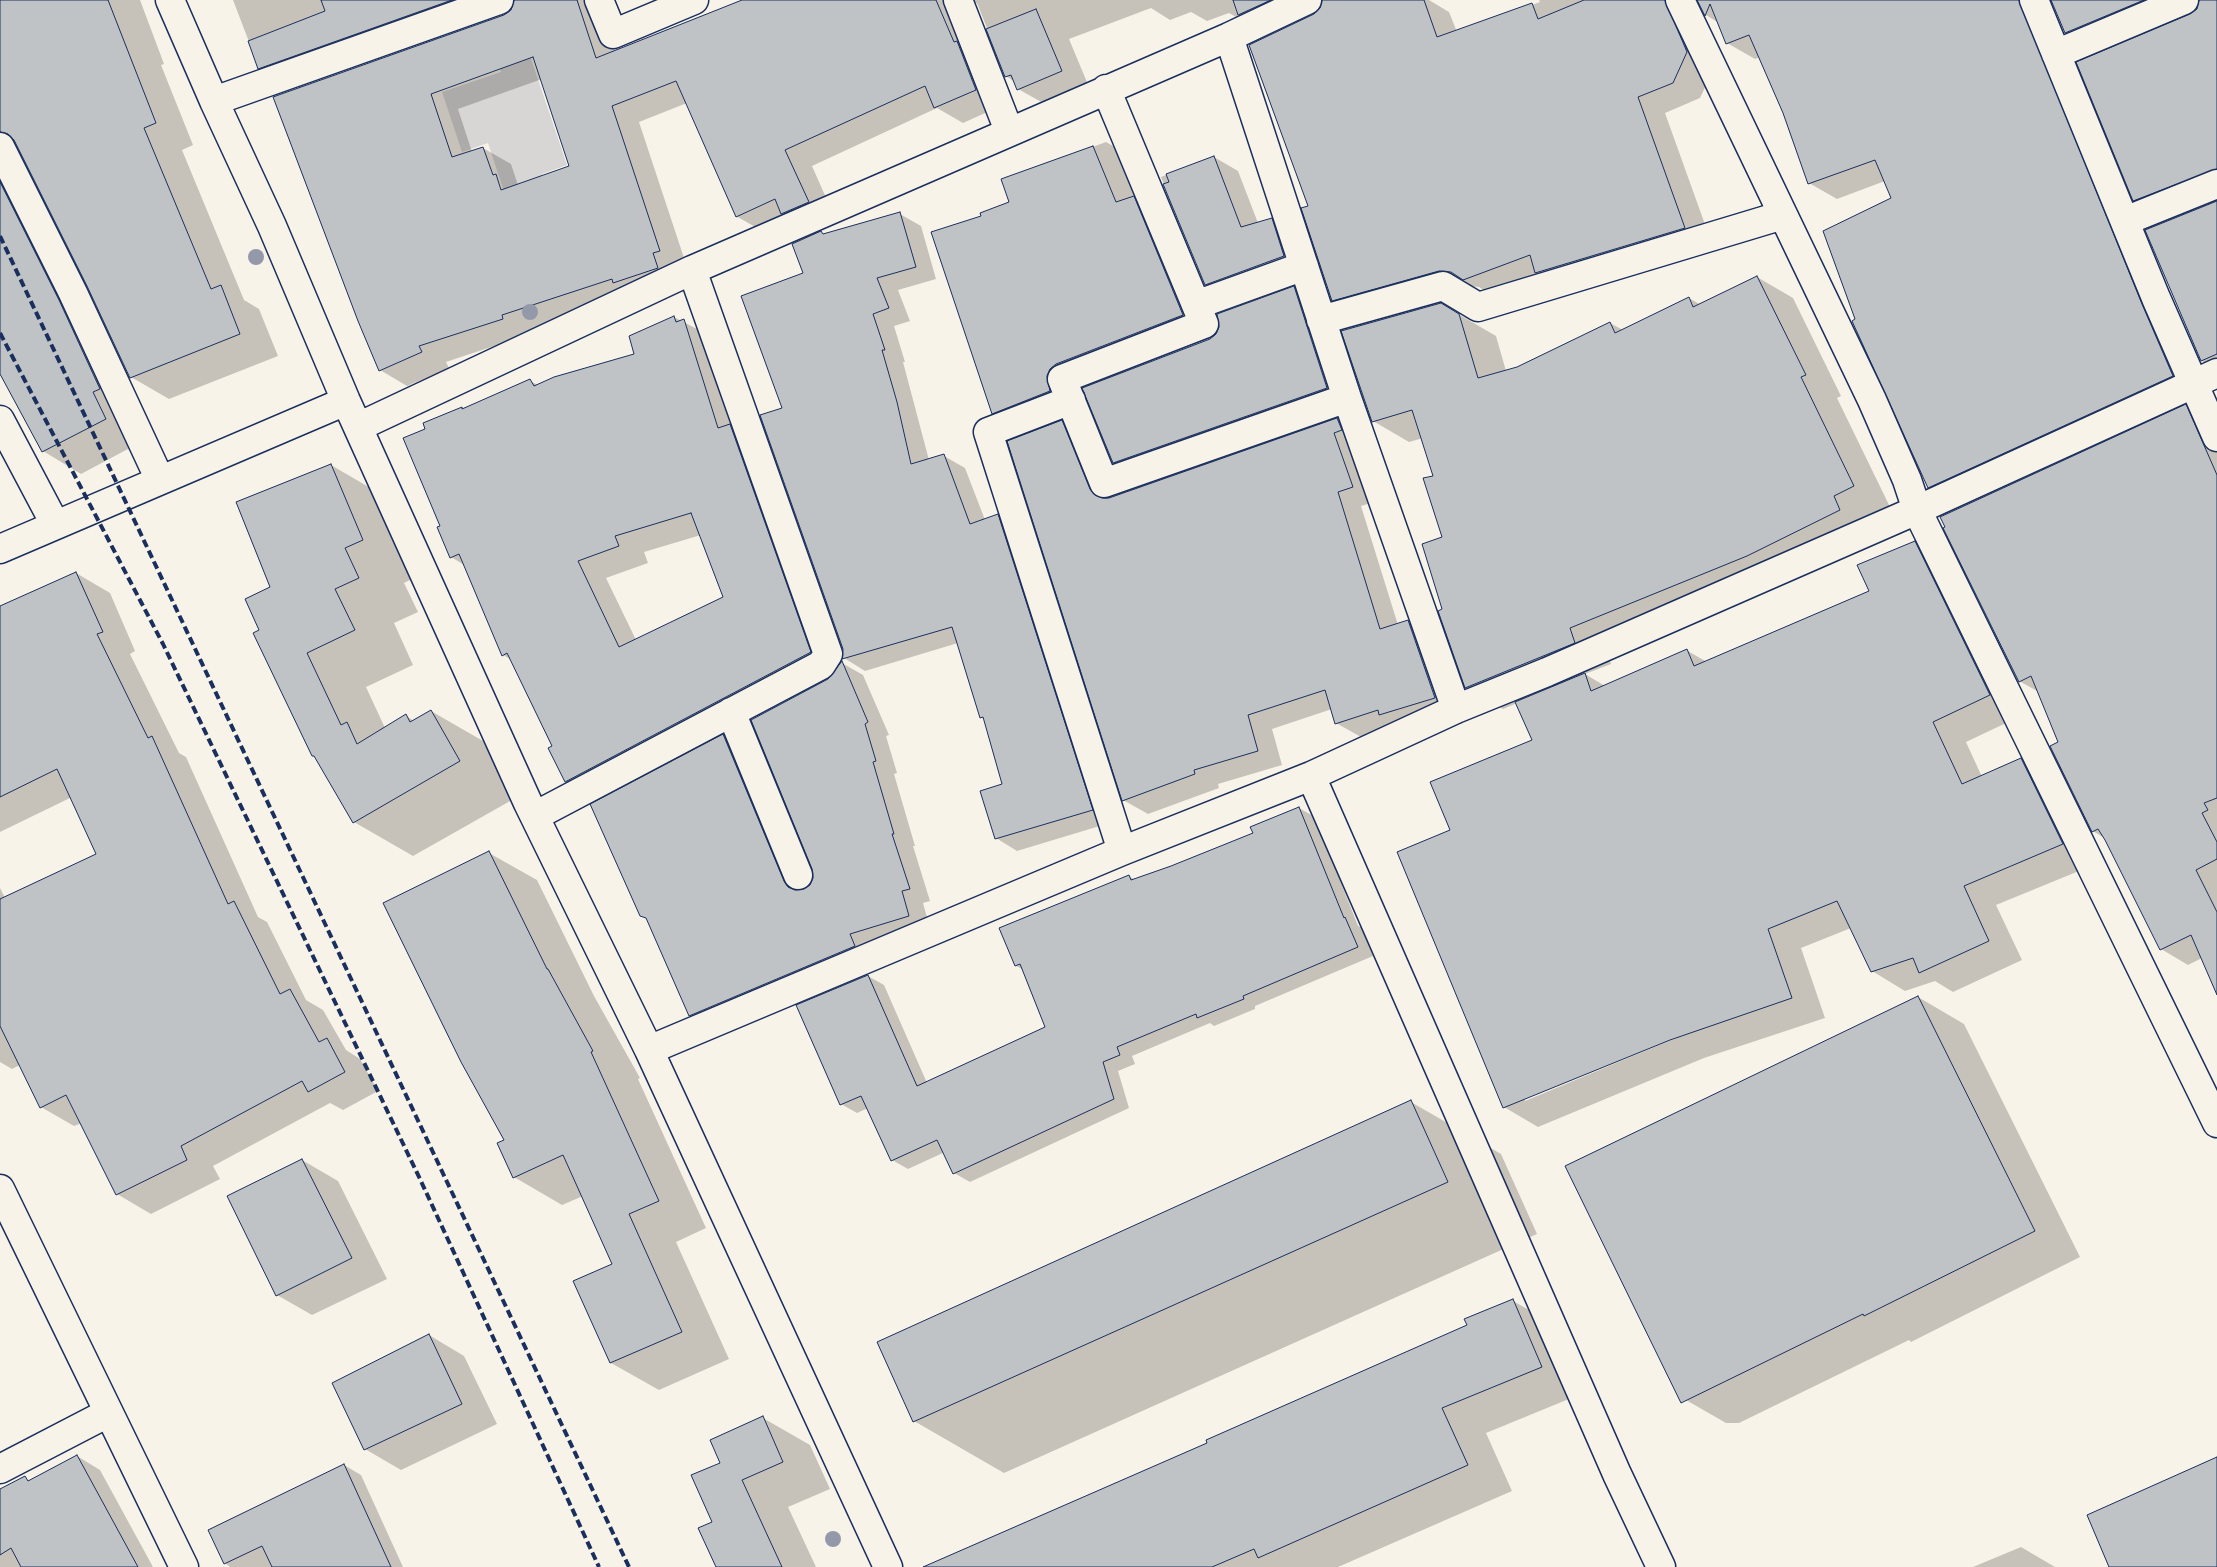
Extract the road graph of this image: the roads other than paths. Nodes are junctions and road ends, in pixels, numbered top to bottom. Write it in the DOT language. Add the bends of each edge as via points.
graph roads {
  1 [pos="170,0"];
  2 [pos="499,0"];
  3 [pos="599,0"];
  4 [pos="694,0"];
  5 [pos="958,0"];
  6 [pos="1307,0"];
  7 [pos="1680,0"];
  8 [pos="2034,0"];
  9 [pos="2184,0"];
  10 [pos="1229,37"];
  11 [pos="2056,54"];
  12 [pos="1106,89"];
  13 [pos="214,101"];
  14 [pos="1008,131"];
  15 [pos="0,147"];
  16 [pos="2217,184"];
  17 [pos="1783,216"];
  18 [pos="2125,221"];
  19 [pos="1304,266"];
  20 [pos="692,270"];
  21 [pos="1196,305"];
  22 [pos="1322,320"];
  23 [pos="2206,378"];
  24 [pos="1347,398"];
  25 [pos="1071,400"];
  26 [pos="346,401"];
  27 [pos="0,420"];
  28 [pos="358,427"];
  29 [pos="2217,437"];
  30 [pos="160,480"];
  31 [pos="1917,510"];
  32 [pos="55,524"];
  33 [pos="0,549"];
  34 [pos="1456,709"];
  35 [pos="731,712"];
  36 [pos="1311,776"];
  37 [pos="535,816"];
  38 [pos="1122,851"];
  39 [pos="798,875"];
  40 [pos="649,1050"];
  41 [pos="2217,1123"];
  42 [pos="0,1188"];
  43 [pos="108,1413"];
  44 [pos="0,1469"];
  45 [pos="184,1567"];
  46 [pos="888,1567"];
  47 [pos="1661,1567"];
  1 -- 13 [label="street"];
  2 -- 13 [label="street"];
  3 -- 4 [label="street" via="613,34"];
  5 -- 14 [label="street"];
  6 -- 10 [label="street"];
  7 -- 17 [label="street"];
  8 -- 11 [label="street"];
  9 -- 11 [label="street"];
  10 -- 12 [label="street"];
  10 -- 19 [label="street"];
  11 -- 18 [label="street"];
  12 -- 14 [label="street"];
  12 -- 21 [label="street"];
  13 -- 26 [label="street" via="272,226"];
  14 -- 20 [label="street"];
  15 -- 30 [label="street" via="73,292"];
  16 -- 18 [label="street"];
  17 -- 22 [label="street" via="1478,306 1443,286"];
  17 -- 31 [label="street" via="1872,400 1908,480"];
  18 -- 23 [label="street" via="2156,298"];
  19 -- 21 [label="street"];
  19 -- 22 [label="street"];
  20 -- 28 [label="street"];
  20 -- 35 [label="street" via="828,654 821,664"];
  21 -- 25 [label="street" via="1204,324 1062,379"];
  22 -- 24 [label="street"];
  23 -- 29 [label="street"];
  23 -- 31 [label="street"];
  24 -- 25 [label="street" via="1104,483"];
  24 -- 34 [label="street"];
  25 -- 38 [label="street" via="988,432"];
  26 -- 28 [label="street"];
  26 -- 30 [label="street"];
  27 -- 32 [label="street"];
  28 -- 37 [label="street"];
  30 -- 32 [label="street"];
  31 -- 34 [label="street"];
  31 -- 41 [label="street"];
  32 -- 33 [label="street"];
  34 -- 36 [label="street"];
  35 -- 37 [label="street"];
  35 -- 39 [label="street"];
  36 -- 38 [label="street"];
  36 -- 47 [label="street" via="1617,1474"];
  37 -- 40 [label="street"];
  38 -- 40 [label="street"];
  40 -- 46 [label="street"];
  42 -- 43 [label="street"];
  43 -- 44 [label="street"];
  43 -- 45 [label="street"];
}
